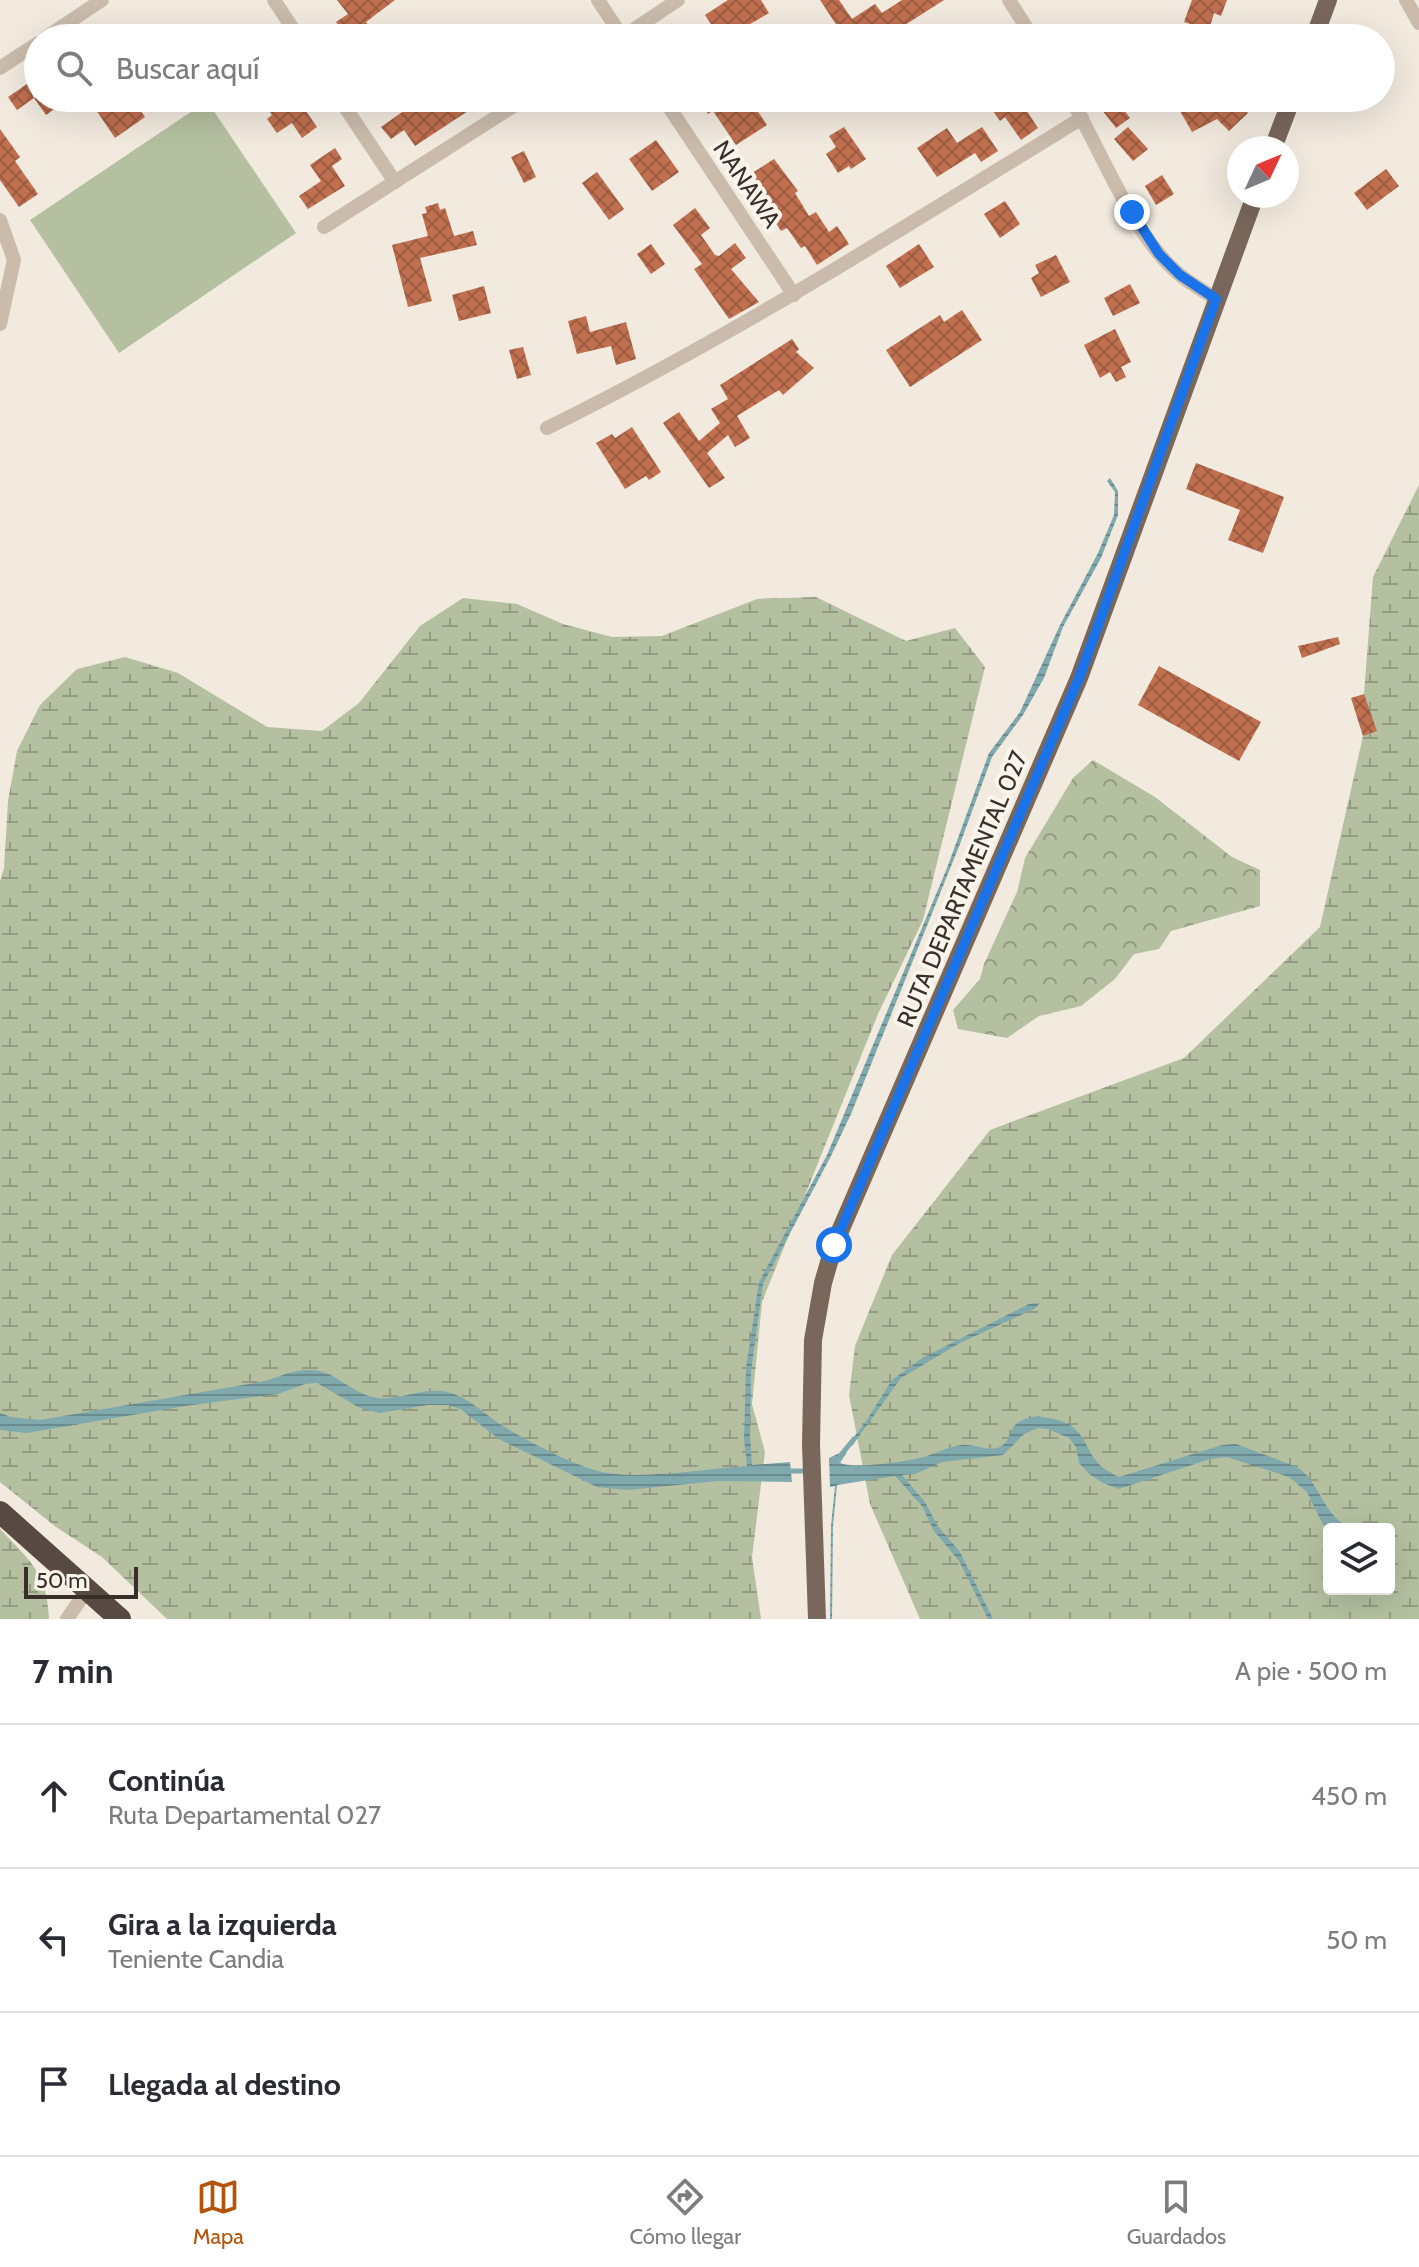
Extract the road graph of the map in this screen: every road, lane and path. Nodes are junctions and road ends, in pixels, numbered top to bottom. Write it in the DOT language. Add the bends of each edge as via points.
graph roads {
  1 [pos="102,0"];
  2 [pos="274,0"];
  3 [pos="598,0"];
  4 [pos="678,0"];
  5 [pos="1009,0"];
  6 [pos="1328,0"];
  7 [pos="1406,0"];
  8 [pos="1419,23"];
  9 [pos="66,24"];
  10 [pos="290,24"];
  11 [pos="613,24"];
  12 [pos="643,24"];
  13 [pos="1024,24"];
  14 [pos="1319,24"];
  15 [pos="24,52"];
  16 [pos="0,68"];
  17 [pos="348,112"];
  18 [pos="504,112"];
  19 [pos="672,112"];
  20 [pos="1078,112"];
  21 [pos="1287,112"];
  22 [pos="1082,118"];
  23 [pos="1278,136"];
  24 [pos="395,182"];
  25 [pos="1250,208"];
  26 [pos="0,220"];
  27 [pos="324,227"];
  28 [pos="794,295"];
  29 [pos="1216,299"];
  30 [pos="0,324"];
  31 [pos="547,428"];
  32 [pos="0,1512"];
  33 [pos="87,1590"];
  34 [pos="67,1619"];
  35 [pos="120,1619"];
  36 [pos="817,1619"];
  1 -- 9 [label="street"];
  2 -- 10 [label="street"];
  3 -- 11 [label="street"];
  4 -- 12 [label="street"];
  5 -- 13 [label="street"];
  6 -- 14 [label="main road"];
  7 -- 8 [label="street"];
  15 -- 16 [label="street"];
  17 -- 24 [label="street"];
  18 -- 24 [label="street"];
  19 -- 28 [label="street, NANAWA"];
  20 -- 22 [label="street"];
  21 -- 23 [label="main road"];
  22 -- 28 [label="street"];
  22 -- 29 [label="street" via="1159,254"];
  24 -- 27 [label="street"];
  25 -- 29 [label="main road, RUTA DEPARTAMENTAL 027"];
  26 -- 30 [label="street" via="14,260"];
  28 -- 31 [label="street"];
  29 -- 36 [label="main road, RUTA DEPARTAMENTAL 027" via="1079,678 834,1245 813,1340"];
  32 -- 33 [label="highway"];
  33 -- 34 [label="street"];
  33 -- 35 [label="highway"];
}
